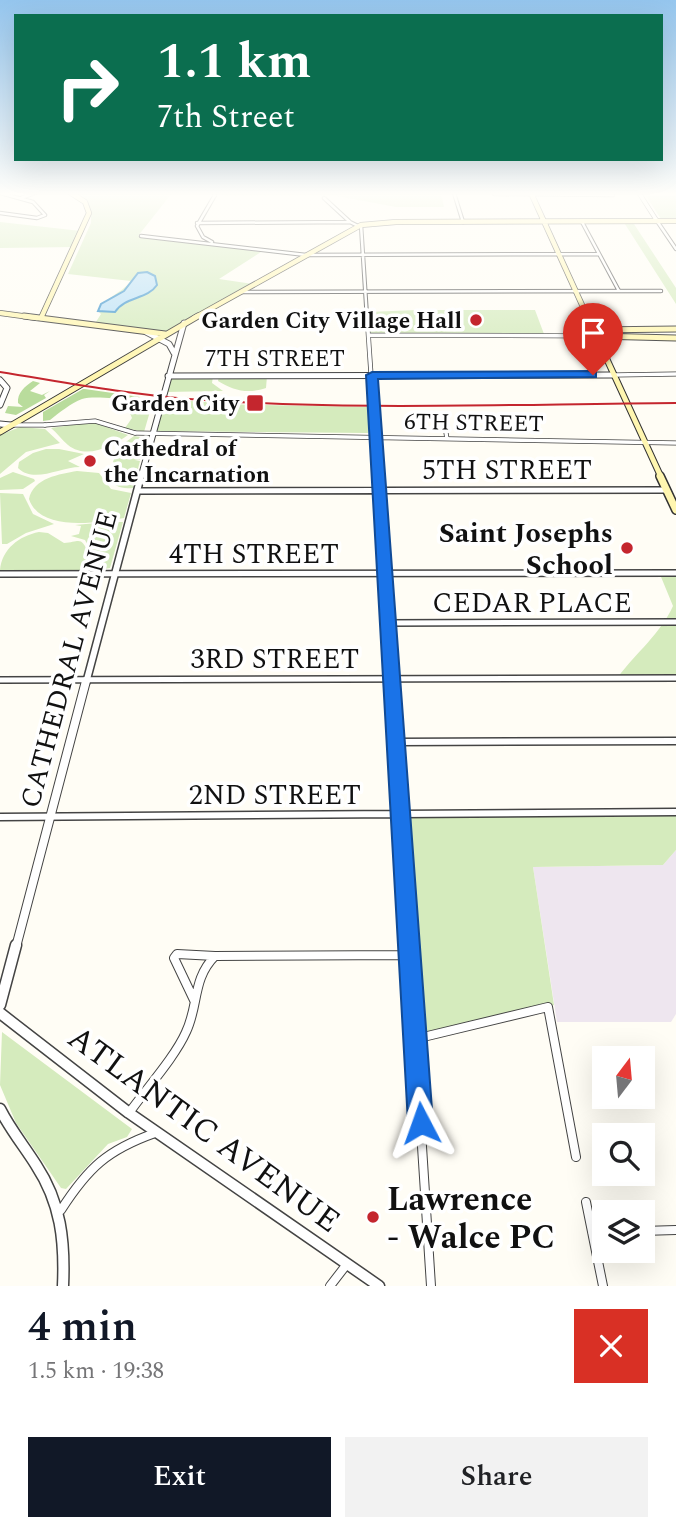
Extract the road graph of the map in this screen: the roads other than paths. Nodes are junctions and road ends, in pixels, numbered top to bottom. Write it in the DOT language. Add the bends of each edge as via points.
graph roads {
  1 [pos="72,253"];
  2 [pos="290,253"];
  3 [pos="309,253"];
  4 [pos="559,254"];
  5 [pos="599,254"];
  6 [pos="306,255"];
  7 [pos="364,255"];
  8 [pos="575,291"];
  9 [pos="619,291"];
  10 [pos="661,291"];
  11 [pos="240,292"];
  12 [pos="366,292"];
  13 [pos="0,313"];
  14 [pos="41,318"];
  15 [pos="184,323"];
  16 [pos="656,329"];
  17 [pos="676,329"];
  18 [pos="146,332"];
  19 [pos="595,333"];
  20 [pos="165,334"];
  21 [pos="369,335"];
  22 [pos="159,338"];
  23 [pos="662,338"];
  24 [pos="676,338"];
  25 [pos="178,340"];
  26 [pos="174,353"];
  27 [pos="614,374"];
  28 [pos="676,374"];
  29 [pos="372,375"];
  30 [pos="168,376"];
  31 [pos="0,380"];
  32 [pos="0,405"];
  33 [pos="443,414"];
  34 [pos="0,424"];
  35 [pos="11,425"];
  36 [pos="45,425"];
  37 [pos="0,432"];
  38 [pos="135,433"];
  39 [pos="153,434"];
  40 [pos="376,438"];
  41 [pos="447,439"];
  42 [pos="645,442"];
  43 [pos="676,443"];
  44 [pos="667,490"];
  45 [pos="138,491"];
  46 [pos="379,491"];
  47 [pos="676,510"];
  48 [pos="385,573"];
  49 [pos="676,573"];
  50 [pos="0,574"];
  51 [pos="116,574"];
  52 [pos="676,622"];
  53 [pos="388,623"];
  54 [pos="676,678"];
  55 [pos="391,679"];
  56 [pos="0,680"];
  57 [pos="87,680"];
  58 [pos="676,741"];
  59 [pos="396,742"];
  60 [pos="676,812"];
  61 [pos="401,814"];
  62 [pos="52,816"];
  63 [pos="0,817"];
  64 [pos="410,955"];
  65 [pos="215,956"];
  66 [pos="194,1000"];
  67 [pos="0,1005"];
  68 [pos="0,1013"];
  69 [pos="415,1038"];
  70 [pos="0,1109"];
  71 [pos="129,1113"];
  72 [pos="157,1133"];
  73 [pos="576,1157"];
  74 [pos="586,1202"];
  75 [pos="61,1210"];
  76 [pos="676,1230"];
  77 [pos="655,1231"];
  78 [pos="592,1232"];
  79 [pos="598,1263"];
  80 [pos="347,1264"];
  81 [pos="63,1286"];
  82 [pos="330,1286"];
  83 [pos="379,1286"];
  84 [pos="431,1286"];
  85 [pos="603,1286"];
  1 -- 14 [label="main road"];
  2 -- 6 [label="street"];
  3 -- 6 [label="main road"];
  4 -- 5 [label="street"];
  4 -- 7 [label="street"];
  4 -- 8 [label="main road"];
  5 -- 9 [label="street"];
  6 -- 7 [label="street"];
  6 -- 11 [label="main road"];
  7 -- 12 [label="street"];
  8 -- 9 [label="street"];
  8 -- 12 [label="street"];
  8 -- 19 [label="main road"];
  9 -- 10 [label="street"];
  11 -- 12 [label="street"];
  11 -- 15 [label="main road"];
  12 -- 21 [label="street"];
  13 -- 14 [label="main road"];
  14 -- 18 [label="main road"];
  15 -- 20 [label="main road"];
  15 -- 25 [label="street, CATHEDRAL AVENUE"];
  16 -- 17 [label="main road"];
  16 -- 19 [label="main road"];
  16 -- 23 [label="main road"];
  18 -- 20 [label="main road"];
  18 -- 22 [label="street"];
  19 -- 21 [label="street"];
  19 -- 23 [label="main road"];
  19 -- 27 [label="main road"];
  20 -- 22 [label="main road"];
  20 -- 25 [label="street"];
  21 -- 29 [label="street"];
  22 -- 26 [label="street"];
  22 -- 35 [label="main road"];
  23 -- 24 [label="main road"];
  25 -- 26 [label="street, CATHEDRAL AVENUE"];
  26 -- 30 [label="street, CATHEDRAL AVENUE"];
  27 -- 28 [label="street, 7TH STREET"];
  27 -- 29 [label="street, 7TH STREET"];
  27 -- 42 [label="main road"];
  29 -- 30 [label="street, 7TH STREET"];
  29 -- 40 [label="street"];
  30 -- 39 [label="street, CATHEDRAL AVENUE"];
  31 -- 32 [label="street" via="8,388"];
  33 -- 41 [label="street"];
  34 -- 35 [label="street"];
  35 -- 36 [label="street, 6TH STREET"];
  35 -- 37 [label="main road"];
  36 -- 38 [label="street, 6TH STREET" via="91,421"];
  38 -- 39 [label="street, 6TH STREET"];
  39 -- 40 [label="street, 6TH STREET"];
  39 -- 45 [label="street, CATHEDRAL AVENUE"];
  40 -- 41 [label="street, 6TH STREET"];
  40 -- 46 [label="street"];
  41 -- 42 [label="street, 6TH STREET"];
  42 -- 43 [label="street, 6TH STREET"];
  42 -- 44 [label="main road"];
  44 -- 46 [label="street, 5TH STREET"];
  44 -- 47 [label="main road"];
  45 -- 46 [label="street, 5TH STREET"];
  45 -- 51 [label="street, CATHEDRAL AVENUE"];
  46 -- 48 [label="street"];
  48 -- 49 [label="street, 4TH STREET"];
  48 -- 51 [label="street, 4TH STREET"];
  48 -- 53 [label="street"];
  50 -- 51 [label="street, 4TH STREET"];
  51 -- 57 [label="street, CATHEDRAL AVENUE"];
  52 -- 53 [label="street, CEDAR PLACE"];
  53 -- 55 [label="street"];
  54 -- 55 [label="street, 3RD STREET"];
  55 -- 57 [label="street, 3RD STREET"];
  55 -- 59 [label="street"];
  56 -- 57 [label="street, 3RD STREET"];
  57 -- 62 [label="street, CATHEDRAL AVENUE"];
  58 -- 59 [label="street"];
  59 -- 61 [label="street"];
  60 -- 61 [label="street, 2ND STREET"];
  61 -- 62 [label="street, 2ND STREET"];
  61 -- 64 [label="street"];
  62 -- 63 [label="street, 2ND STREET"];
  62 -- 67 [label="street, CATHEDRAL AVENUE"];
  64 -- 65 [label="street"];
  64 -- 69 [label="street"];
  65 -- 66 [label="street" via="200,972"];
  65 -- 66 [label="street" via="177,954 174,958"];
  66 -- 71 [label="street" via="186,1033"];
  68 -- 71 [label="street, ATLANTIC AVENUE"];
  69 -- 73 [label="street" via="548,1007"];
  69 -- 84 [label="street"];
  70 -- 75 [label="street"];
  71 -- 72 [label="street, ATLANTIC AVENUE"];
  72 -- 75 [label="street" via="131,1140 94,1162"];
  72 -- 80 [label="street, ATLANTIC AVENUE"];
  74 -- 78 [label="street"];
  75 -- 81 [label="street"];
  76 -- 77 [label="street"];
  79 -- 85 [label="street"];
  80 -- 82 [label="street"];
  80 -- 83 [label="street, ATLANTIC AVENUE"];
}
